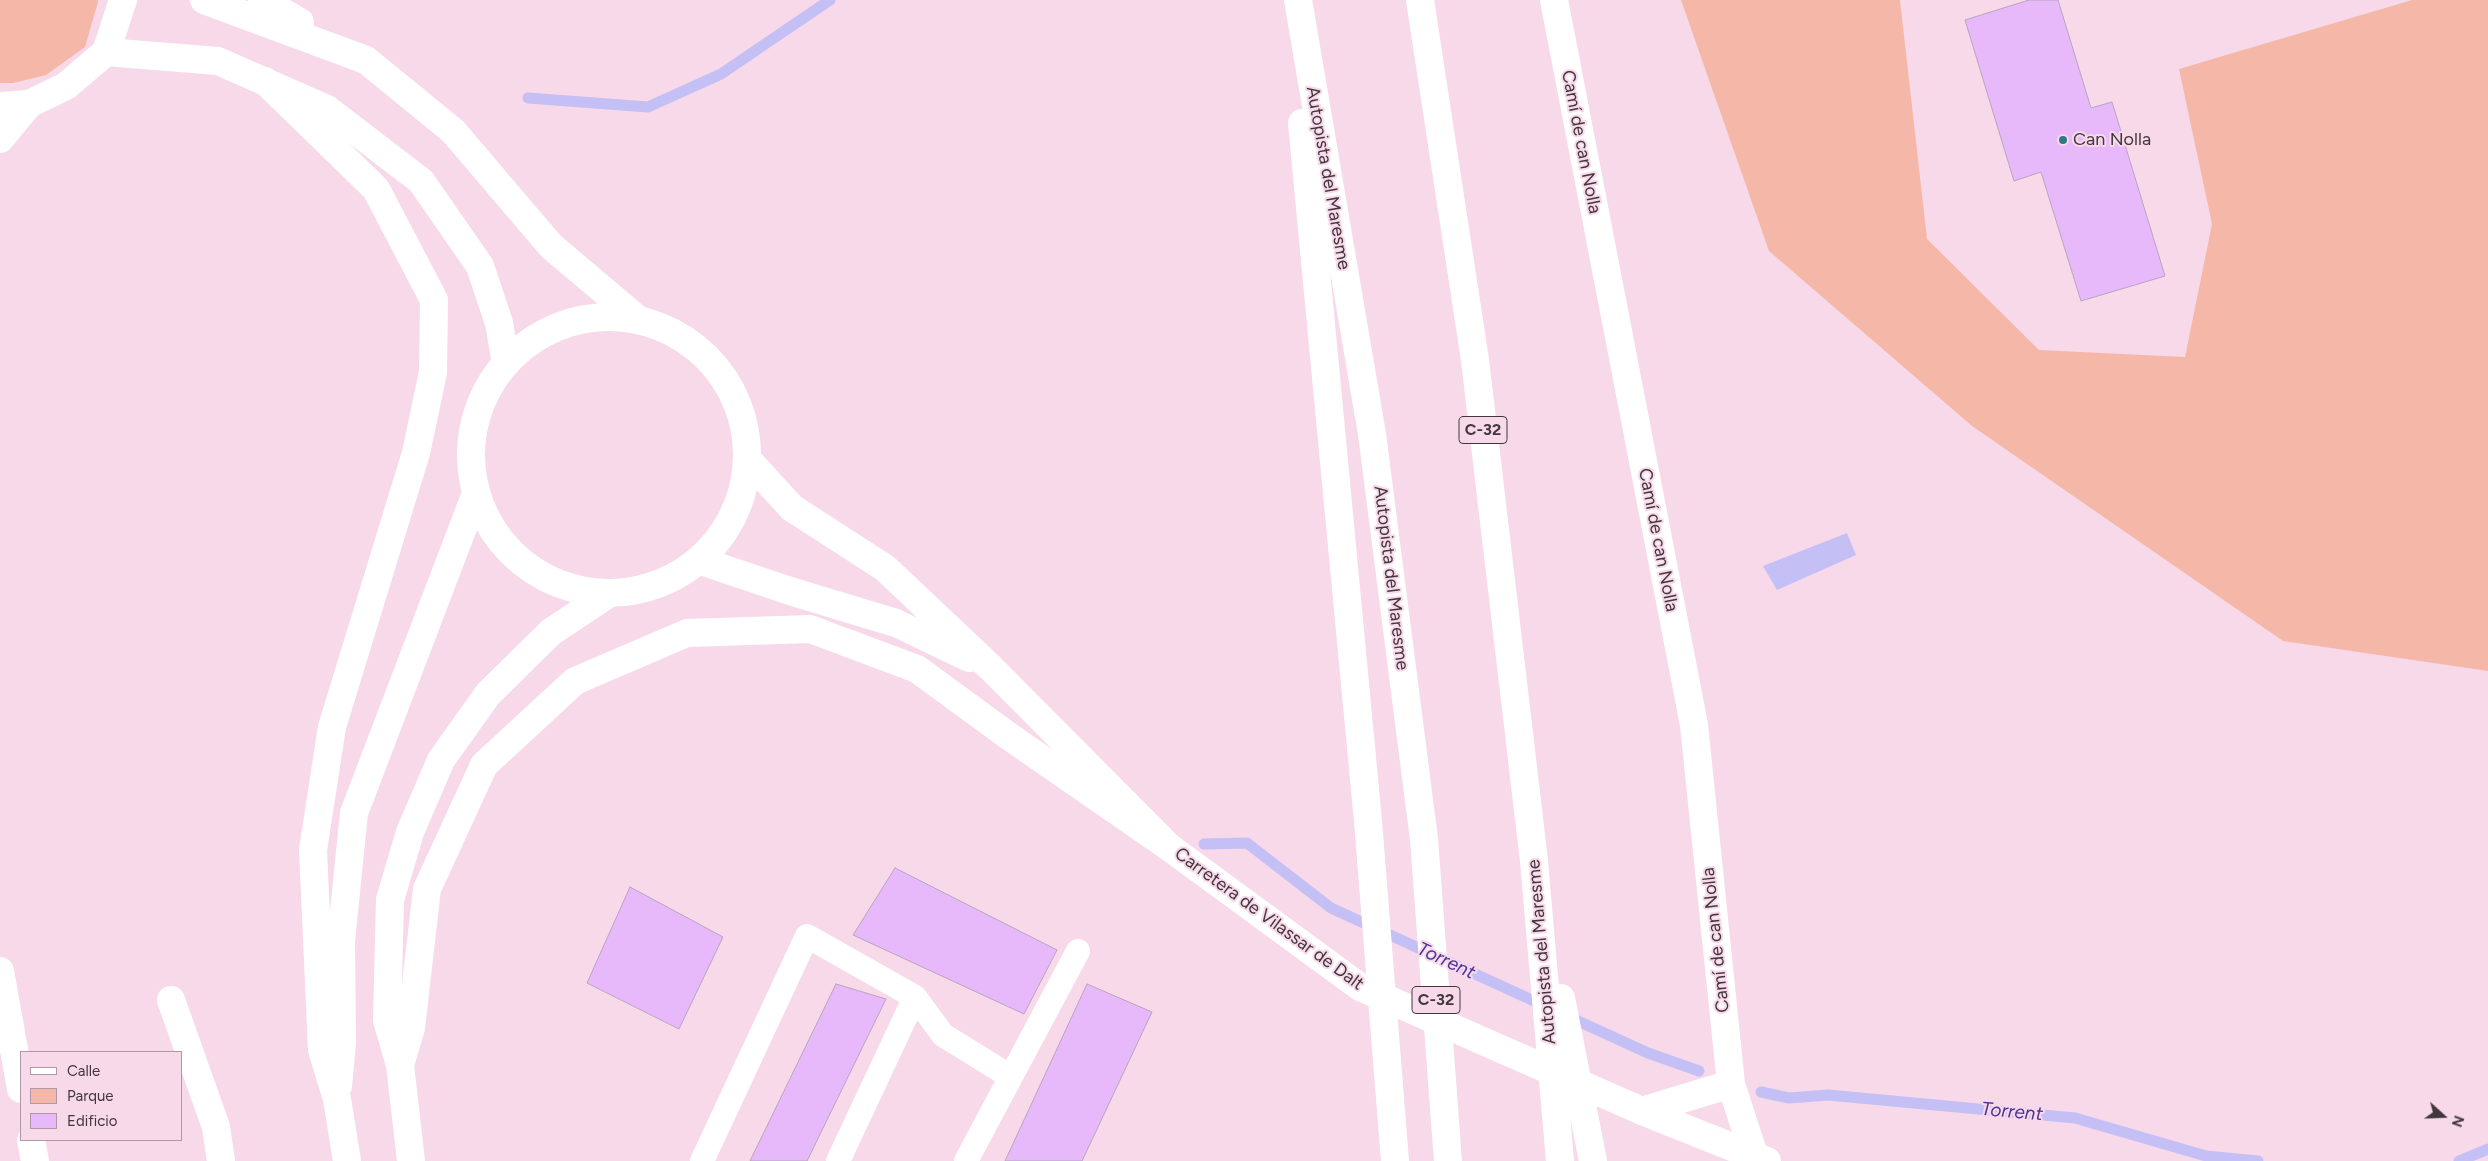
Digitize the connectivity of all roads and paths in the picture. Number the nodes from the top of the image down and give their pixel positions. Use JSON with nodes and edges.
{"nodes":[{"id":1,"x":123,"y":0,"type":"edge"},
{"id":2,"x":204,"y":0,"type":"edge"},
{"id":3,"x":262,"y":0,"type":"edge"},
{"id":4,"x":1291,"y":0,"type":"edge"},
{"id":5,"x":1298,"y":0,"type":"edge"},
{"id":6,"x":1420,"y":0,"type":"edge"},
{"id":7,"x":1554,"y":0,"type":"edge"},
{"id":8,"x":106,"y":52,"type":"junction"},
{"id":9,"x":366,"y":60,"type":"junction"},
{"id":10,"x":265,"y":81,"type":"junction"},
{"id":11,"x":29,"y":104,"type":"junction"},
{"id":12,"x":0,"y":106,"type":"edge"},
{"id":13,"x":0,"y":140,"type":"edge"},
{"id":14,"x":635,"y":317,"type":"junction"},
{"id":15,"x":505,"y":358,"type":"junction"},
{"id":16,"x":749,"y":461,"type":"junction"},
{"id":17,"x":475,"y":496,"type":"junction"},
{"id":18,"x":701,"y":561,"type":"junction"},
{"id":19,"x":605,"y":596,"type":"junction"},
{"id":20,"x":991,"y":668,"type":"junction"},
{"id":21,"x":1168,"y":847,"type":"junction"},
{"id":22,"x":1534,"y":861,"type":"junction"},
{"id":23,"x":1078,"y":951,"type":"dead end"},
{"id":24,"x":0,"y":971,"type":"edge"},
{"id":25,"x":915,"y":997,"type":"junction"},
{"id":26,"x":170,"y":1000,"type":"dead end"},
{"id":27,"x":400,"y":1065,"type":"junction"},
{"id":28,"x":1011,"y":1077,"type":"junction"},
{"id":29,"x":20,"y":1083,"type":"edge"},
{"id":30,"x":1731,"y":1084,"type":"junction"},
{"id":31,"x":337,"y":1099,"type":"junction"},
{"id":32,"x":1642,"y":1111,"type":"junction"},
{"id":33,"x":31,"y":1141,"type":"edge"},
{"id":34,"x":1761,"y":1158,"type":"edge"},
{"id":35,"x":35,"y":1161,"type":"edge"},
{"id":36,"x":221,"y":1161,"type":"edge"},
{"id":37,"x":348,"y":1161,"type":"edge"},
{"id":38,"x":411,"y":1161,"type":"edge"},
{"id":39,"x":702,"y":1161,"type":"edge"},
{"id":40,"x":838,"y":1161,"type":"edge"},
{"id":41,"x":966,"y":1161,"type":"edge"},
{"id":42,"x":1395,"y":1161,"type":"edge"},
{"id":43,"x":1448,"y":1161,"type":"edge"},
{"id":44,"x":1560,"y":1161,"type":"edge"},
{"id":45,"x":1594,"y":1161,"type":"edge"}],
"edges":[{"from":1,"to":8,"type":"main road"},
{"from":2,"to":9,"type":"main road"},
{"from":3,"to":9,"type":"main road"},
{"from":4,"to":42,"type":"main road"},
{"from":5,"to":43,"type":"main road","name":"Autopista del Maresme","number":"C-32"},
{"from":6,"to":22,"type":"main road","name":"Autopista del Maresme","number":"C-32"},
{"from":7,"to":30,"type":"main road","name":"Camí de can Nolla"},
{"from":8,"to":10,"type":"main road"},
{"from":8,"to":11,"type":"main road"},
{"from":9,"to":14,"type":"main road"},
{"from":10,"to":15,"type":"main road"},
{"from":10,"to":31,"type":"main road"},
{"from":11,"to":12,"type":"main road"},
{"from":11,"to":13,"type":"main road"},
{"from":14,"to":15,"type":"main road"},
{"from":14,"to":16,"type":"main road"},
{"from":15,"to":17,"type":"main road"},
{"from":16,"to":18,"type":"main road"},
{"from":16,"to":20,"type":"main road","name":"Carretera de Vilassar de Dalt"},
{"from":17,"to":19,"type":"main road"},
{"from":17,"to":31,"type":"main road"},
{"from":18,"to":19,"type":"main road"},
{"from":18,"to":20,"type":"main road","name":"Carretera de Vilassar de Dalt"},
{"from":19,"to":27,"type":"main road"},
{"from":20,"to":21,"type":"main road","name":"Carretera de Vilassar de Dalt"},
{"from":21,"to":27,"type":"main road"},
{"from":21,"to":32,"type":"main road","name":"Carretera de Vilassar de Dalt"},
{"from":22,"to":44,"type":"main road","name":"Autopista del Maresme","number":"C-32"},
{"from":22,"to":45,"type":"main road"},
{"from":23,"to":28,"type":"lane"},
{"from":24,"to":29,"type":"main road"},
{"from":25,"to":28,"type":"lane"},
{"from":25,"to":39,"type":"lane"},
{"from":25,"to":40,"type":"lane"},
{"from":26,"to":36,"type":"main road"},
{"from":27,"to":38,"type":"main road"},
{"from":28,"to":41,"type":"lane"},
{"from":30,"to":32,"type":"main road"},
{"from":30,"to":34,"type":"main road","name":"Camí de can Nolla"},
{"from":31,"to":37,"type":"main road"},
{"from":32,"to":34,"type":"main road","name":"Carretera de Vilassar de Dalt"},
{"from":33,"to":35,"type":"main road"}]}
